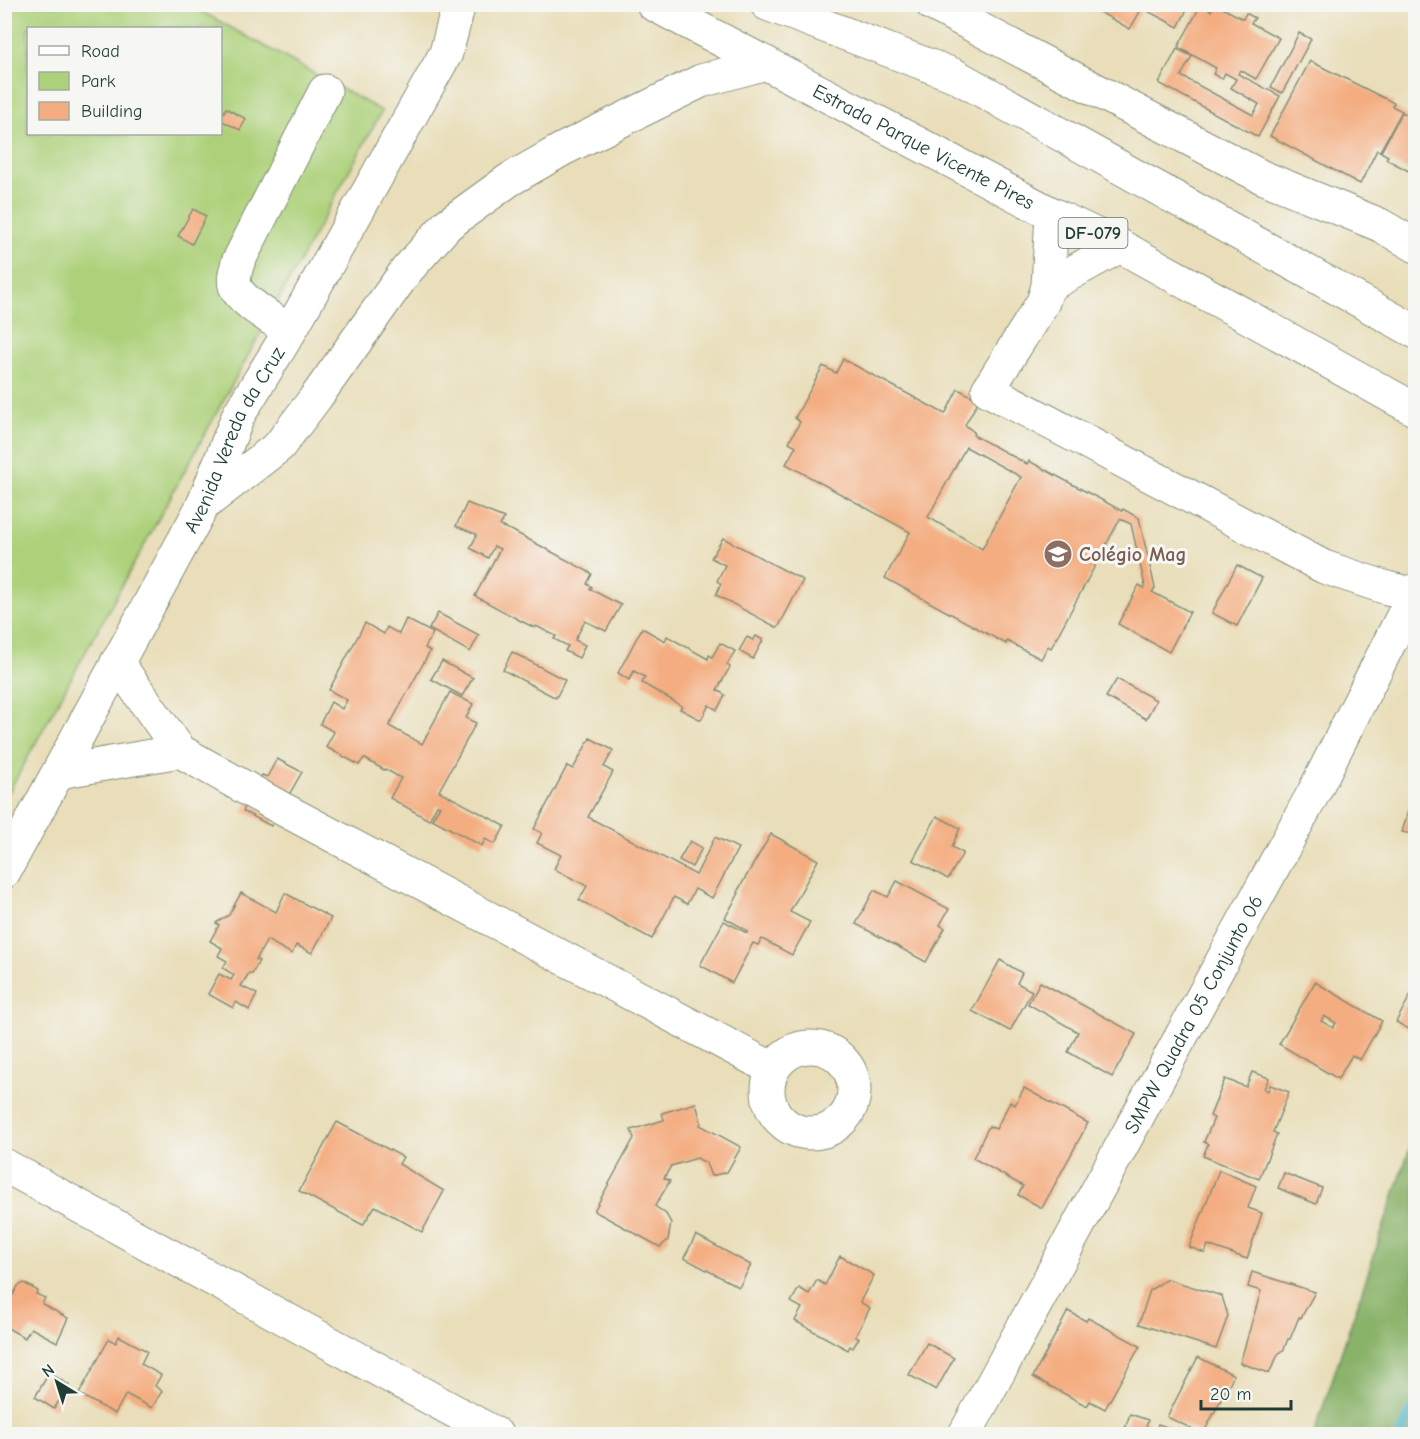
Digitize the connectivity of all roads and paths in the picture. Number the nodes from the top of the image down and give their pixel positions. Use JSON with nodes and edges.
{"nodes":[{"id":1,"x":459,"y":4,"type":"edge"},
{"id":2,"x":653,"y":4,"type":"edge"},
{"id":3,"x":767,"y":4,"type":"edge"},
{"id":4,"x":932,"y":4,"type":"edge"},
{"id":5,"x":766,"y":63,"type":"junction"},
{"id":6,"x":325,"y":91,"type":"dead end"},
{"id":7,"x":1052,"y":214,"type":"junction"},
{"id":8,"x":1120,"y":246,"type":"junction"},
{"id":9,"x":1416,"y":246,"type":"edge"},
{"id":10,"x":1048,"y":286,"type":"junction"},
{"id":11,"x":290,"y":331,"type":"junction"},
{"id":12,"x":1416,"y":332,"type":"edge"},
{"id":13,"x":1416,"y":410,"type":"edge"},
{"id":14,"x":203,"y":505,"type":"junction"},
{"id":15,"x":1414,"y":592,"type":"edge"},
{"id":16,"x":117,"y":662,"type":"junction"},
{"id":17,"x":180,"y":751,"type":"junction"},
{"id":18,"x":59,"y":772,"type":"junction"},
{"id":19,"x":4,"y":872,"type":"edge"},
{"id":20,"x":773,"y":1069,"type":"junction"},
{"id":21,"x":4,"y":1165,"type":"edge"},
{"id":22,"x":496,"y":1434,"type":"edge"},
{"id":23,"x":965,"y":1434,"type":"edge"}],
"edges":[{"from":1,"to":11,"type":"street","name":"Avenida Vereda da Cruz"},
{"from":2,"to":5,"type":"street","name":"Estrada Parque Vicente Pires","number":"DF-079"},
{"from":3,"to":12,"type":"street"},
{"from":4,"to":9,"type":"street"},
{"from":5,"to":7,"type":"street","name":"Estrada Parque Vicente Pires","number":"DF-079"},
{"from":5,"to":14,"type":"street"},
{"from":6,"to":11,"type":"street"},
{"from":7,"to":8,"type":"street","name":"Estrada Parque Vicente Pires","number":"DF-079"},
{"from":7,"to":10,"type":"street"},
{"from":8,"to":10,"type":"street"},
{"from":8,"to":13,"type":"street","name":"Estrada Parque Vicente Pires","number":"DF-079"},
{"from":10,"to":15,"type":"street"},
{"from":11,"to":14,"type":"street","name":"Avenida Vereda da Cruz"},
{"from":14,"to":16,"type":"street","name":"Avenida Vereda da Cruz"},
{"from":15,"to":23,"type":"street","name":"SMPW Quadra 05 Conjunto 06"},
{"from":16,"to":17,"type":"street"},
{"from":16,"to":18,"type":"street","name":"Avenida Vereda da Cruz"},
{"from":17,"to":18,"type":"street"},
{"from":17,"to":20,"type":"street"},
{"from":18,"to":19,"type":"street","name":"Avenida Vereda da Cruz"},
{"from":20,"to":20,"type":"street"},
{"from":21,"to":22,"type":"street"}]}
